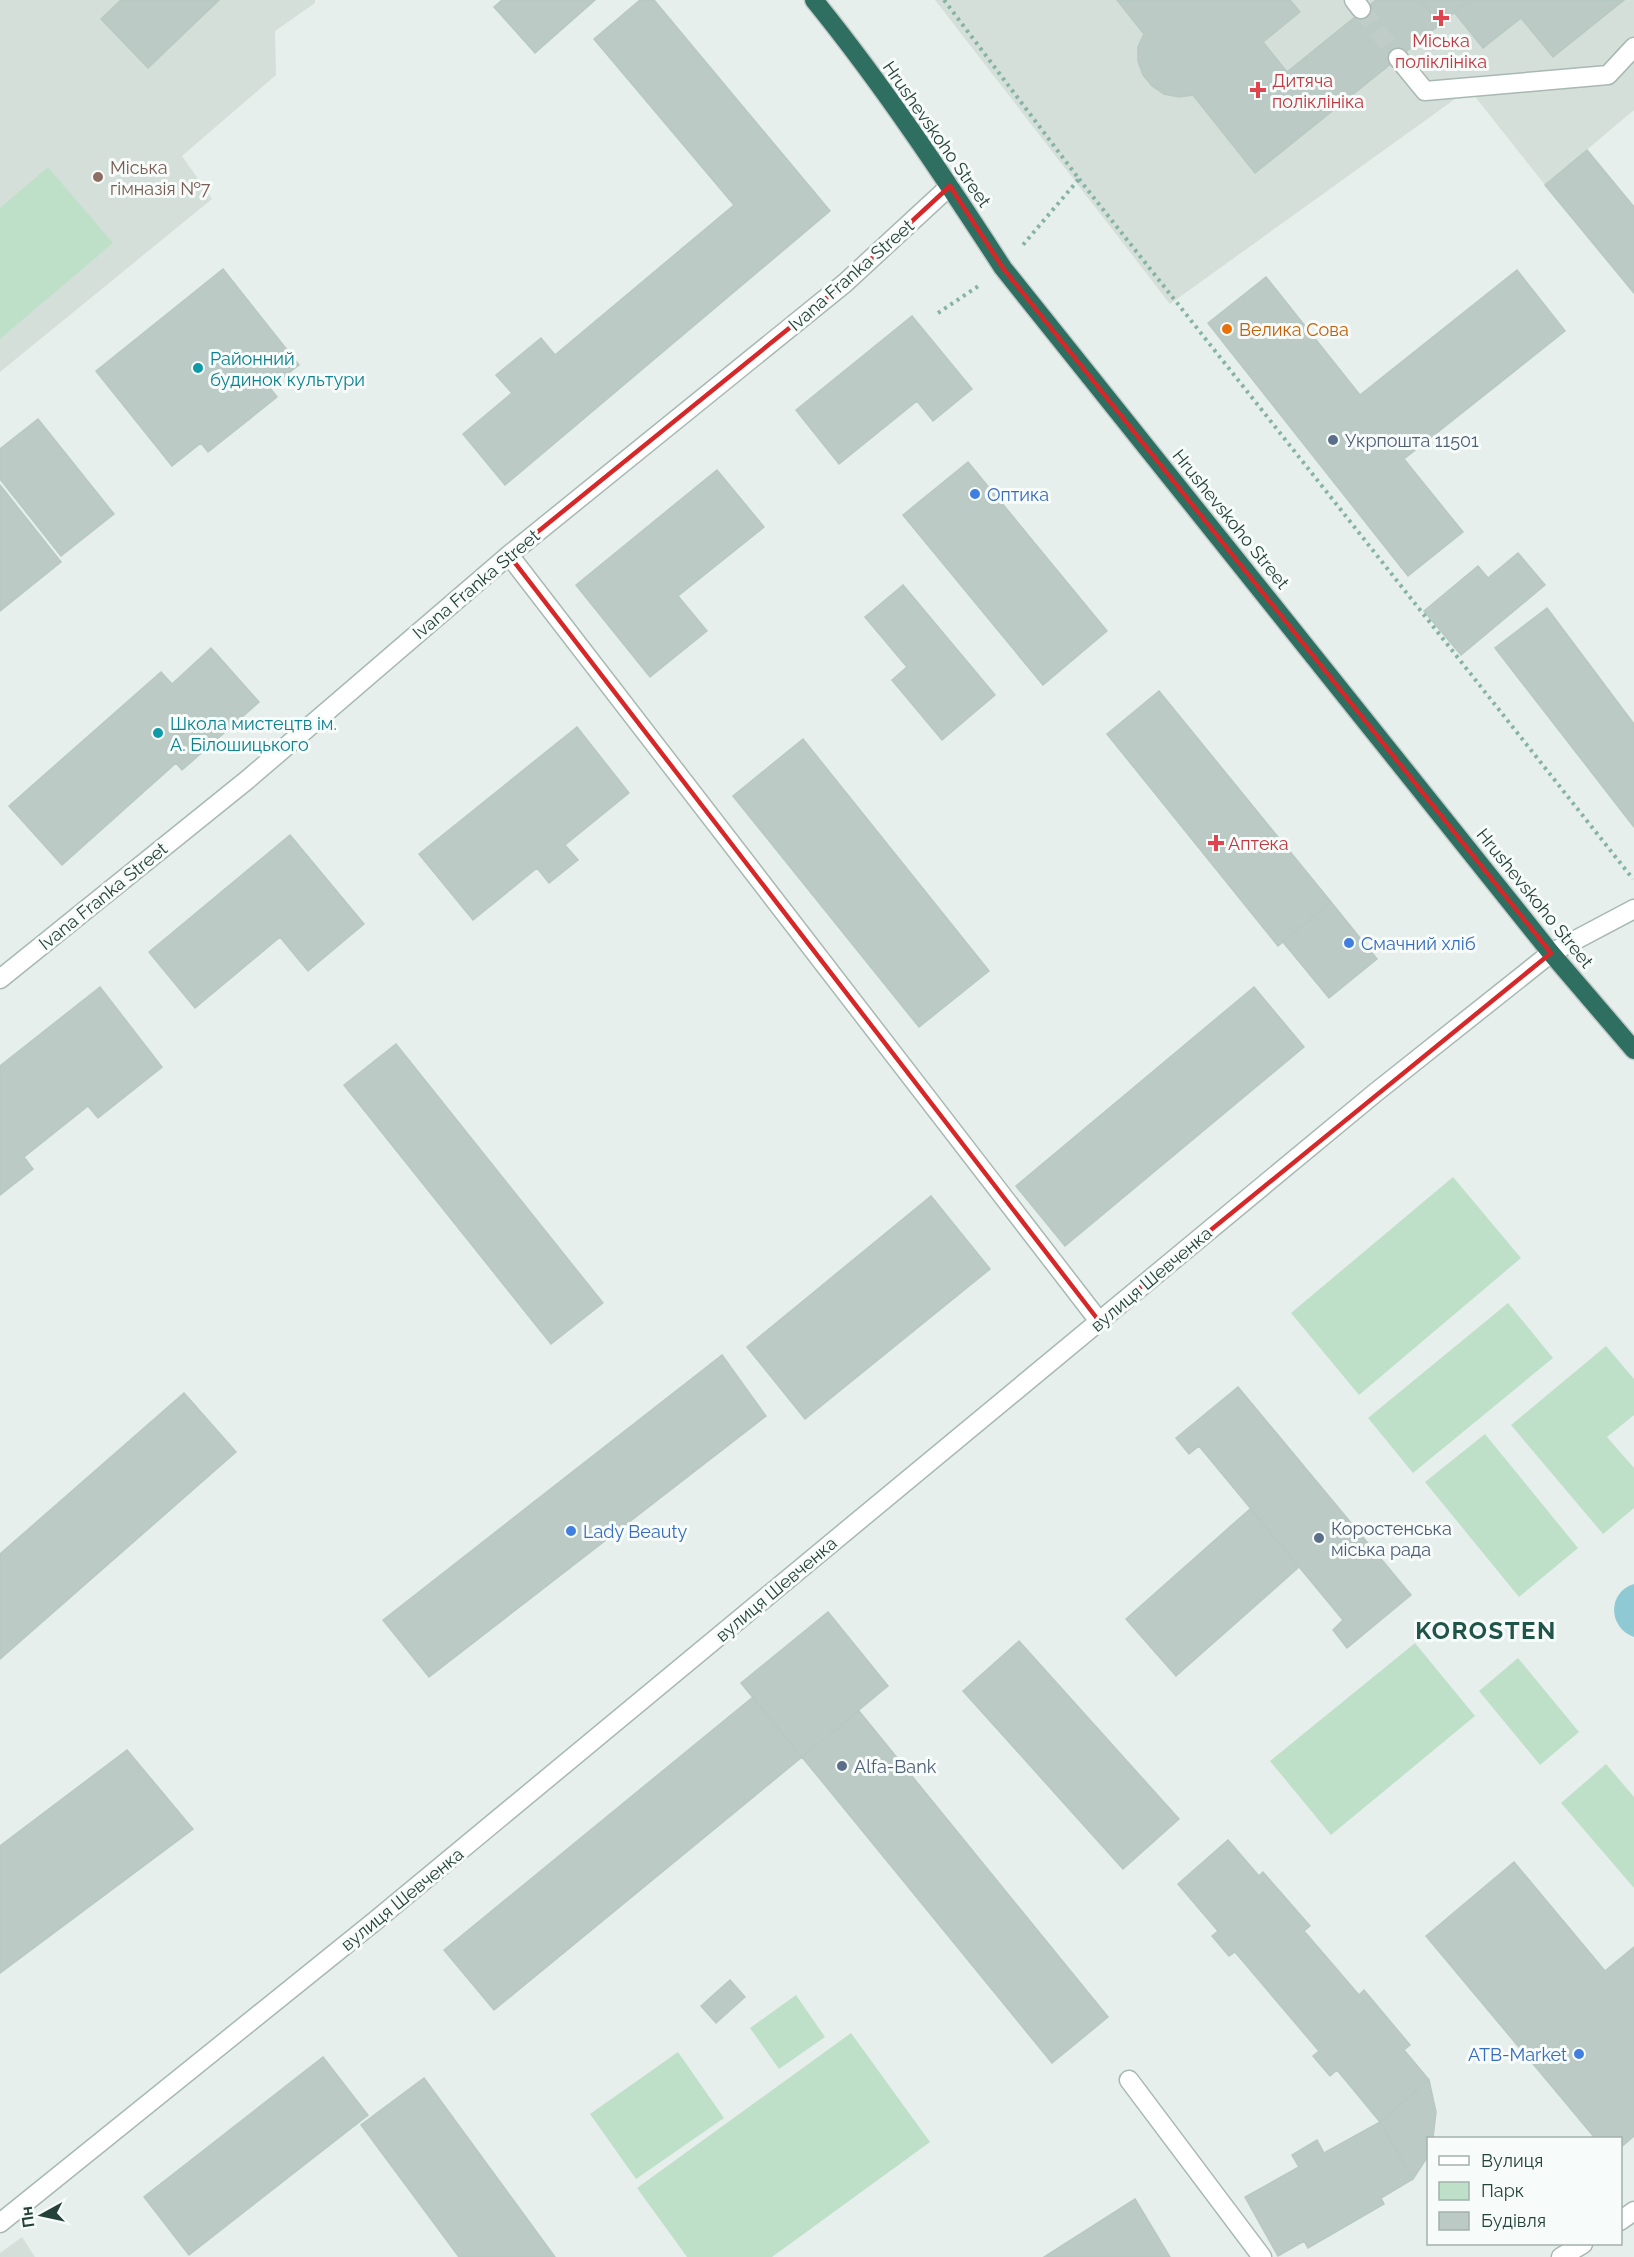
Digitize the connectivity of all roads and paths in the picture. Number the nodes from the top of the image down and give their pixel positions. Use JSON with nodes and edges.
{"nodes":[{"id":1,"x":814,"y":0,"type":"edge"},
{"id":2,"x":944,"y":0,"type":"edge"},
{"id":3,"x":1634,"y":47,"type":"edge"},
{"id":4,"x":1398,"y":58,"type":"tunnel mouth"},
{"id":5,"x":1079,"y":179,"type":"junction"},
{"id":6,"x":950,"y":186,"type":"junction"},
{"id":7,"x":1003,"y":268,"type":"junction"},
{"id":8,"x":938,"y":313,"type":"dead end"},
{"id":9,"x":509,"y":555,"type":"junction"},
{"id":10,"x":1634,"y":880,"type":"edge"},
{"id":11,"x":1634,"y":909,"type":"edge"},
{"id":12,"x":1551,"y":953,"type":"junction"},
{"id":13,"x":0,"y":980,"type":"edge"},
{"id":14,"x":1634,"y":1050,"type":"edge"},
{"id":15,"x":1099,"y":1322,"type":"junction"},
{"id":16,"x":1129,"y":2080,"type":"dead end"},
{"id":17,"x":0,"y":2223,"type":"edge"},
{"id":18,"x":1581,"y":2245,"type":"edge"},
{"id":19,"x":1262,"y":2257,"type":"edge"},
{"id":20,"x":1561,"y":2257,"type":"edge"}],
"edges":[{"from":1,"to":6,"type":"highway","name":"Hrushevskoho Street"},
{"from":2,"to":5,"type":"path"},
{"from":3,"to":4,"type":"street"},
{"from":5,"to":7,"type":"path"},
{"from":5,"to":10,"type":"path"},
{"from":6,"to":7,"type":"highway","name":"Hrushevskoho Street"},
{"from":6,"to":9,"type":"street","name":"Ivana Franka Street"},
{"from":7,"to":8,"type":"path"},
{"from":7,"to":12,"type":"highway","name":"Hrushevskoho Street"},
{"from":9,"to":13,"type":"street","name":"Ivana Franka Street"},
{"from":9,"to":15,"type":"street"},
{"from":11,"to":12,"type":"street","name":"вулиця Шевченка"},
{"from":12,"to":14,"type":"highway","name":"Hrushevskoho Street"},
{"from":12,"to":15,"type":"street","name":"вулиця Шевченка"},
{"from":15,"to":17,"type":"street","name":"вулиця Шевченка"},
{"from":16,"to":19,"type":"street"},
{"from":18,"to":20,"type":"street"}]}
